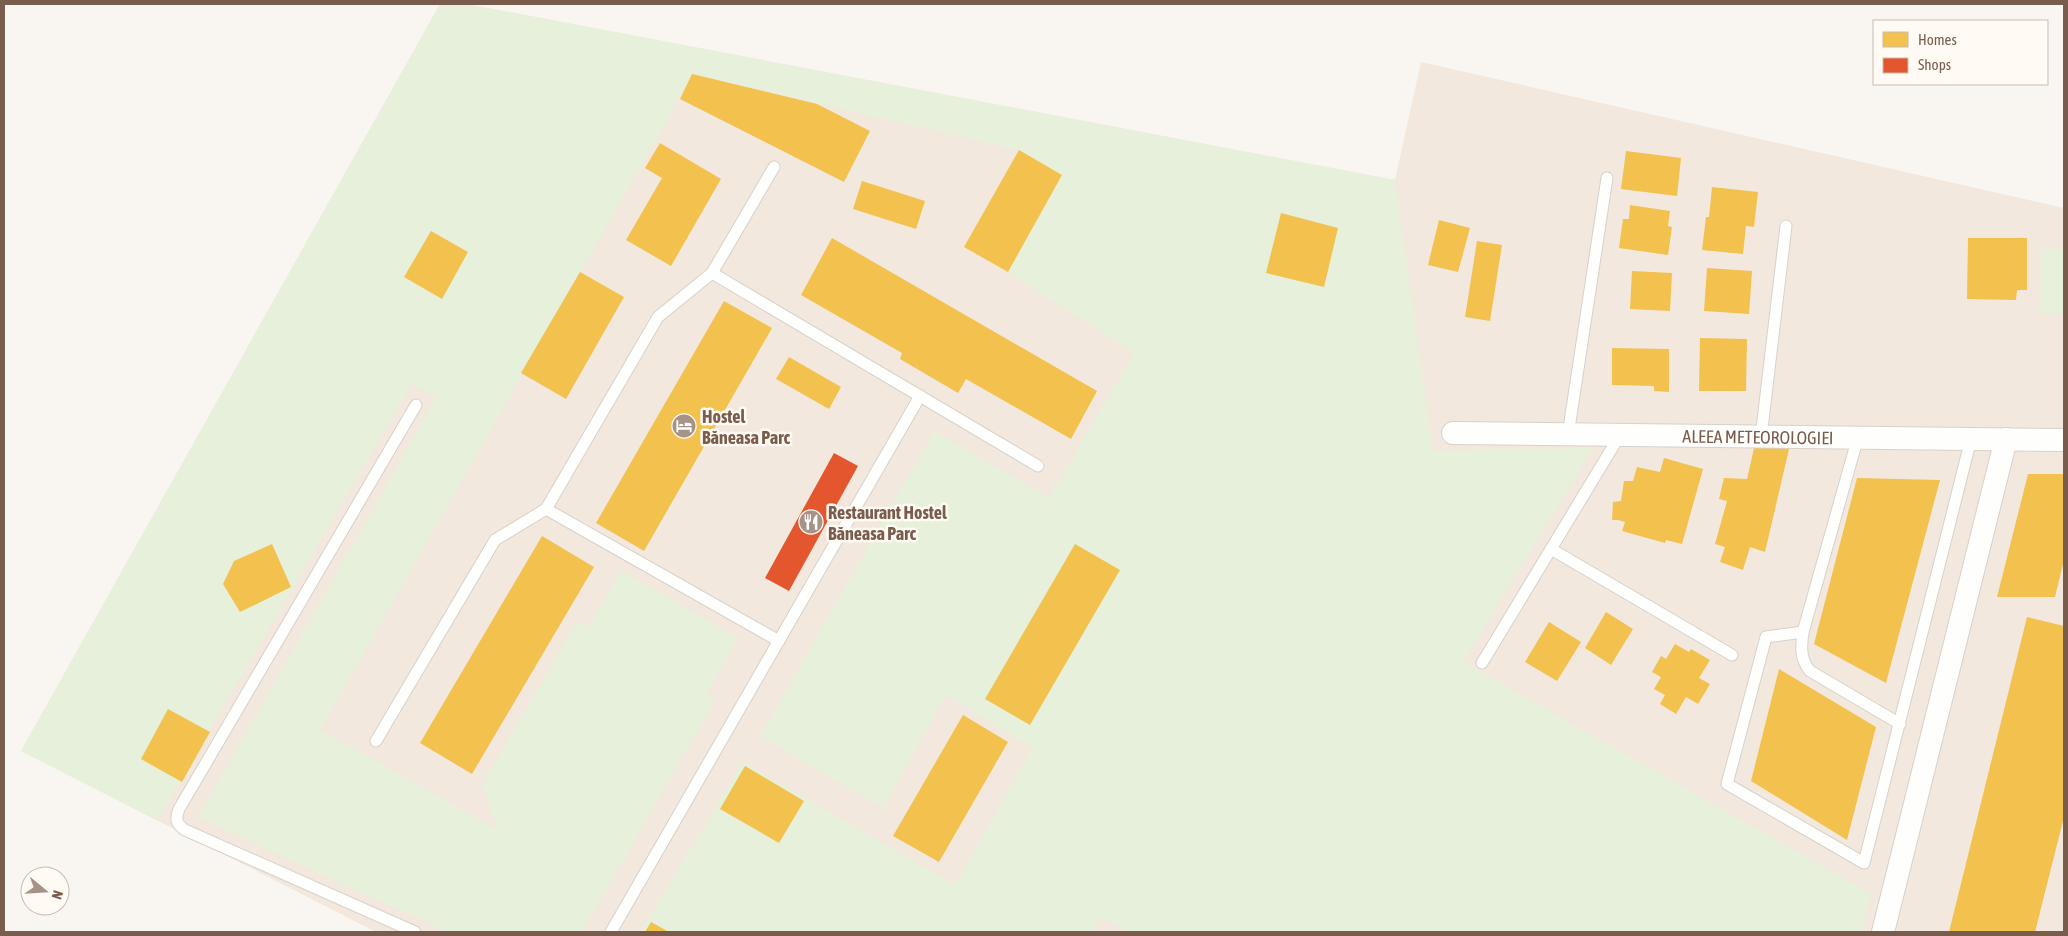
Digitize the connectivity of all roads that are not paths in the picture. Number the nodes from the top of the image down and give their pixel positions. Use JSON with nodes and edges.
{"nodes":[{"id":1,"x":774,"y":167,"type":"dead end"},
{"id":2,"x":1607,"y":178,"type":"dead end"},
{"id":3,"x":1786,"y":226,"type":"dead end"},
{"id":4,"x":712,"y":273,"type":"junction"},
{"id":5,"x":920,"y":396,"type":"junction"},
{"id":6,"x":416,"y":405,"type":"dead end"},
{"id":7,"x":1452,"y":433,"type":"dead end"},
{"id":8,"x":1568,"y":435,"type":"junction"},
{"id":9,"x":1620,"y":435,"type":"junction"},
{"id":10,"x":1761,"y":437,"type":"junction"},
{"id":11,"x":1858,"y":438,"type":"junction"},
{"id":12,"x":1971,"y":439,"type":"junction"},
{"id":13,"x":2006,"y":439,"type":"junction"},
{"id":14,"x":2064,"y":440,"type":"edge"},
{"id":15,"x":1038,"y":466,"type":"dead end"},
{"id":16,"x":546,"y":509,"type":"junction"},
{"id":17,"x":1551,"y":549,"type":"junction"},
{"id":18,"x":1803,"y":632,"type":"junction"},
{"id":19,"x":779,"y":642,"type":"junction"},
{"id":20,"x":1732,"y":655,"type":"dead end"},
{"id":21,"x":1482,"y":662,"type":"dead end"},
{"id":22,"x":1900,"y":724,"type":"junction"},
{"id":23,"x":376,"y":741,"type":"dead end"},
{"id":24,"x":415,"y":932,"type":"edge"},
{"id":25,"x":612,"y":932,"type":"edge"},
{"id":26,"x":1883,"y":932,"type":"edge"}],
"edges":[{"from":1,"to":4,"type":"lane"},
{"from":2,"to":8,"type":"lane"},
{"from":3,"to":10,"type":"lane"},
{"from":4,"to":5,"type":"lane"},
{"from":4,"to":16,"type":"lane"},
{"from":5,"to":15,"type":"lane"},
{"from":5,"to":19,"type":"lane"},
{"from":6,"to":24,"type":"lane"},
{"from":7,"to":8,"type":"street","name":"ALEEA METEOROLOGIEI"},
{"from":8,"to":9,"type":"street","name":"ALEEA METEOROLOGIEI"},
{"from":9,"to":10,"type":"street","name":"ALEEA METEOROLOGIEI"},
{"from":9,"to":17,"type":"lane"},
{"from":10,"to":11,"type":"street","name":"ALEEA METEOROLOGIEI"},
{"from":11,"to":12,"type":"street","name":"ALEEA METEOROLOGIEI"},
{"from":11,"to":18,"type":"lane"},
{"from":12,"to":13,"type":"street","name":"ALEEA METEOROLOGIEI"},
{"from":12,"to":22,"type":"lane"},
{"from":13,"to":14,"type":"street","name":"ALEEA METEOROLOGIEI"},
{"from":13,"to":26,"type":"street"},
{"from":16,"to":19,"type":"lane"},
{"from":16,"to":23,"type":"lane"},
{"from":17,"to":20,"type":"lane"},
{"from":17,"to":21,"type":"lane"},
{"from":18,"to":22,"type":"lane"},
{"from":18,"to":22,"type":"lane"},
{"from":19,"to":25,"type":"lane"}]}
